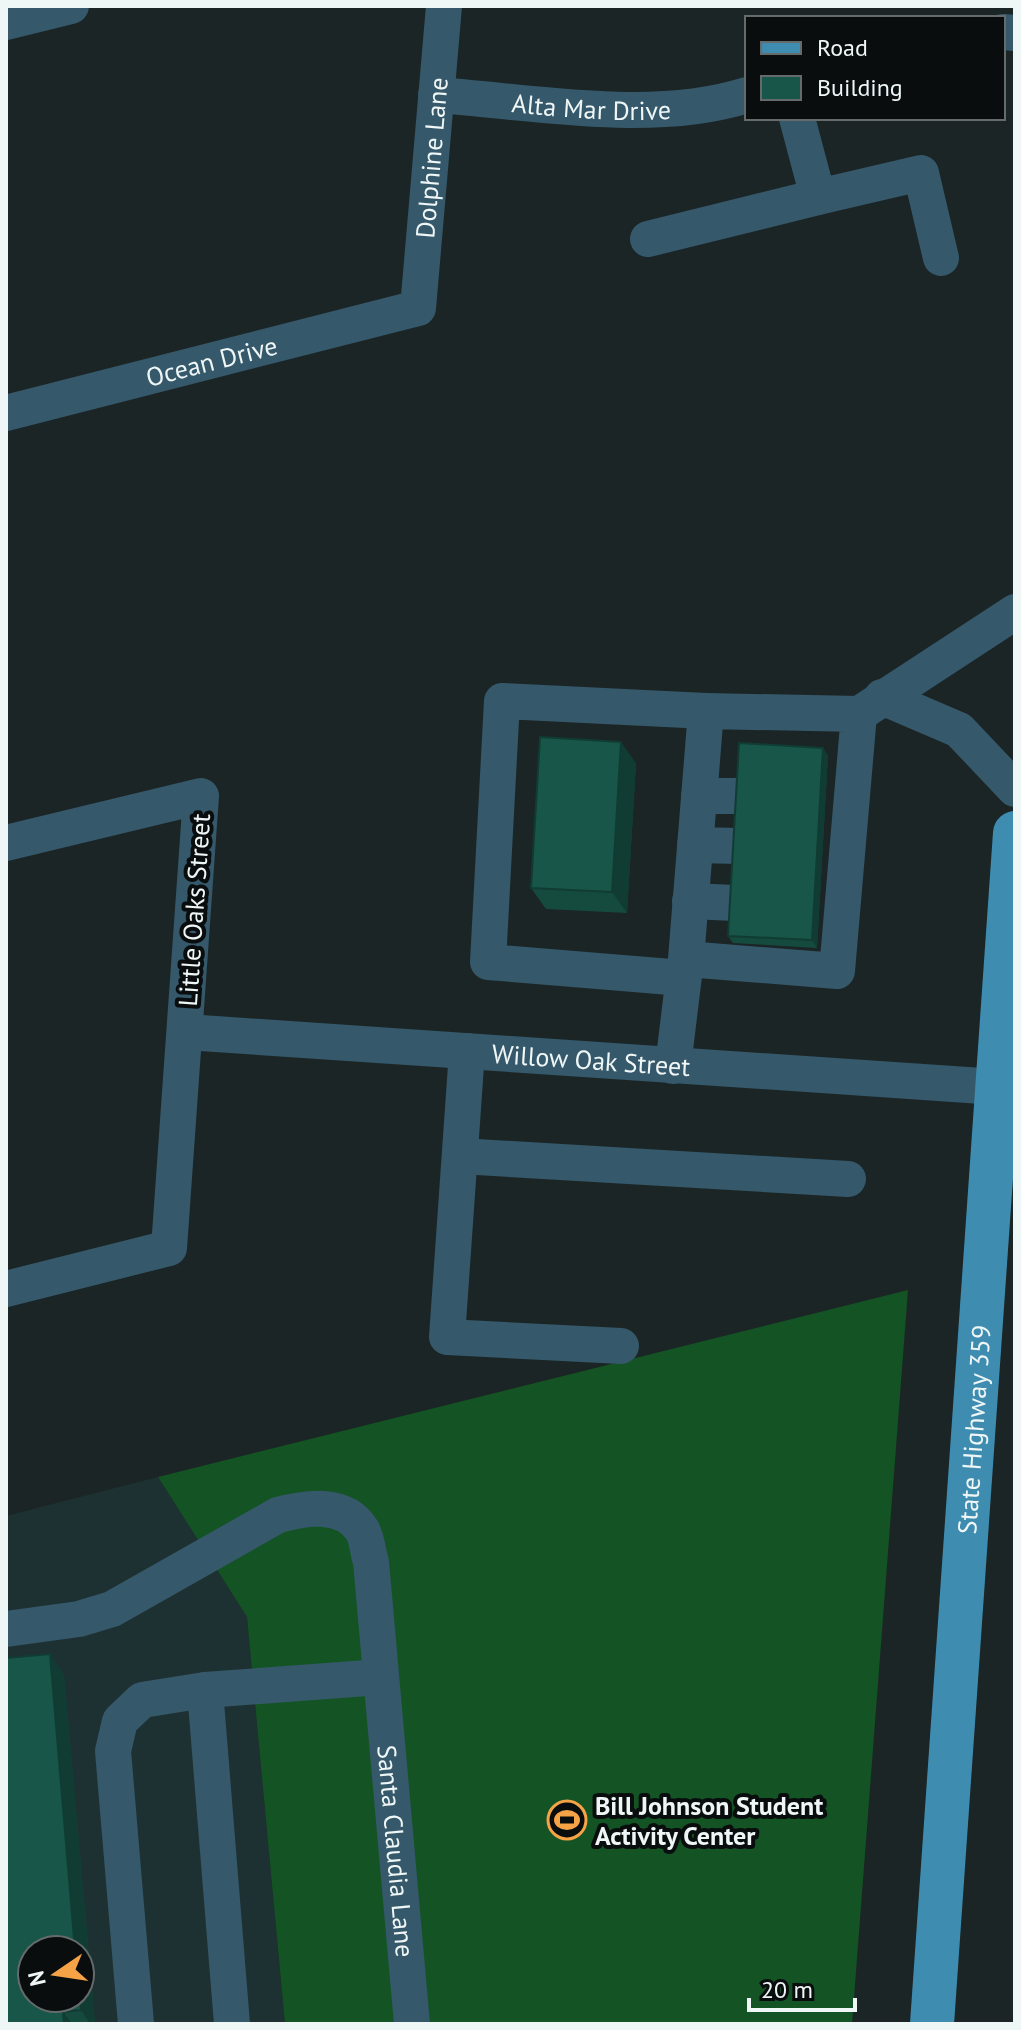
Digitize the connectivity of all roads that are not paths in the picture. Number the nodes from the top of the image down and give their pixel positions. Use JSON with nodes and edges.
{"nodes":[{"id":1,"x":71,"y":6,"type":"edge"},
{"id":2,"x":444,"y":6,"type":"edge"},
{"id":3,"x":6,"y":22,"type":"edge"},
{"id":4,"x":436,"y":95,"type":"junction"},
{"id":5,"x":745,"y":96,"type":"edge"},
{"id":6,"x":798,"y":120,"type":"edge"},
{"id":7,"x":818,"y":197,"type":"junction"},
{"id":8,"x":648,"y":239,"type":"dead end"},
{"id":9,"x":941,"y":258,"type":"dead end"},
{"id":10,"x":418,"y":308,"type":"joint"},
{"id":11,"x":6,"y":413,"type":"edge"},
{"id":12,"x":1015,"y":612,"type":"edge"},
{"id":13,"x":870,"y":706,"type":"junction"},
{"id":14,"x":706,"y":711,"type":"junction"},
{"id":15,"x":1015,"y":789,"type":"edge"},
{"id":16,"x":699,"y":796,"type":"junction"},
{"id":17,"x":742,"y":796,"type":"edge"},
{"id":18,"x":1015,"y":833,"type":"edge"},
{"id":19,"x":6,"y":843,"type":"edge"},
{"id":20,"x":695,"y":845,"type":"junction"},
{"id":21,"x":739,"y":846,"type":"edge"},
{"id":22,"x":690,"y":901,"type":"junction"},
{"id":23,"x":735,"y":903,"type":"edge"},
{"id":24,"x":684,"y":969,"type":"junction"},
{"id":25,"x":186,"y":1032,"type":"junction"},
{"id":26,"x":1008,"y":1044,"type":"edge"},
{"id":27,"x":467,"y":1051,"type":"junction"},
{"id":28,"x":673,"y":1066,"type":"junction"},
{"id":29,"x":997,"y":1087,"type":"junction"},
{"id":30,"x":460,"y":1156,"type":"junction"},
{"id":31,"x":848,"y":1179,"type":"dead end"},
{"id":32,"x":6,"y":1289,"type":"edge"},
{"id":33,"x":621,"y":1346,"type":"dead end"},
{"id":34,"x":6,"y":1629,"type":"edge"},
{"id":35,"x":381,"y":1677,"type":"junction"},
{"id":36,"x":205,"y":1690,"type":"junction"},
{"id":37,"x":136,"y":2024,"type":"edge"},
{"id":38,"x":232,"y":2024,"type":"edge"},
{"id":39,"x":412,"y":2024,"type":"edge"},
{"id":40,"x":932,"y":2024,"type":"edge"}],
"edges":[{"from":1,"to":3,"type":"street"},
{"from":2,"to":4,"type":"street","name":"Dolphine Lane"},
{"from":4,"to":5,"type":"street","name":"Alta Mar Drive"},
{"from":4,"to":10,"type":"street","name":"Dolphine Lane"},
{"from":6,"to":7,"type":"street"},
{"from":7,"to":8,"type":"street"},
{"from":7,"to":9,"type":"street"},
{"from":10,"to":11,"type":"street","name":"Ocean Drive"},
{"from":12,"to":13,"type":"street"},
{"from":13,"to":14,"type":"street"},
{"from":13,"to":15,"type":"street"},
{"from":13,"to":24,"type":"street"},
{"from":14,"to":16,"type":"street"},
{"from":14,"to":24,"type":"street"},
{"from":16,"to":17,"type":"street"},
{"from":16,"to":20,"type":"street"},
{"from":18,"to":26,"type":"main road","name":"State Highway 359"},
{"from":19,"to":25,"type":"street","name":"Little Oaks Street"},
{"from":20,"to":21,"type":"street"},
{"from":20,"to":22,"type":"street"},
{"from":22,"to":23,"type":"street"},
{"from":22,"to":24,"type":"street"},
{"from":24,"to":28,"type":"street"},
{"from":25,"to":27,"type":"street","name":"Willow Oak Street"},
{"from":25,"to":32,"type":"street"},
{"from":26,"to":29,"type":"main road","name":"State Highway 359"},
{"from":27,"to":28,"type":"street","name":"Willow Oak Street"},
{"from":27,"to":30,"type":"street"},
{"from":28,"to":29,"type":"street","name":"Willow Oak Street"},
{"from":29,"to":40,"type":"main road","name":"State Highway 359"},
{"from":30,"to":31,"type":"street"},
{"from":30,"to":33,"type":"street"},
{"from":34,"to":35,"type":"street","name":"Santa Claudia Lane"},
{"from":35,"to":36,"type":"street"},
{"from":35,"to":39,"type":"street","name":"Santa Claudia Lane"},
{"from":36,"to":37,"type":"street"},
{"from":36,"to":38,"type":"street"}]}
